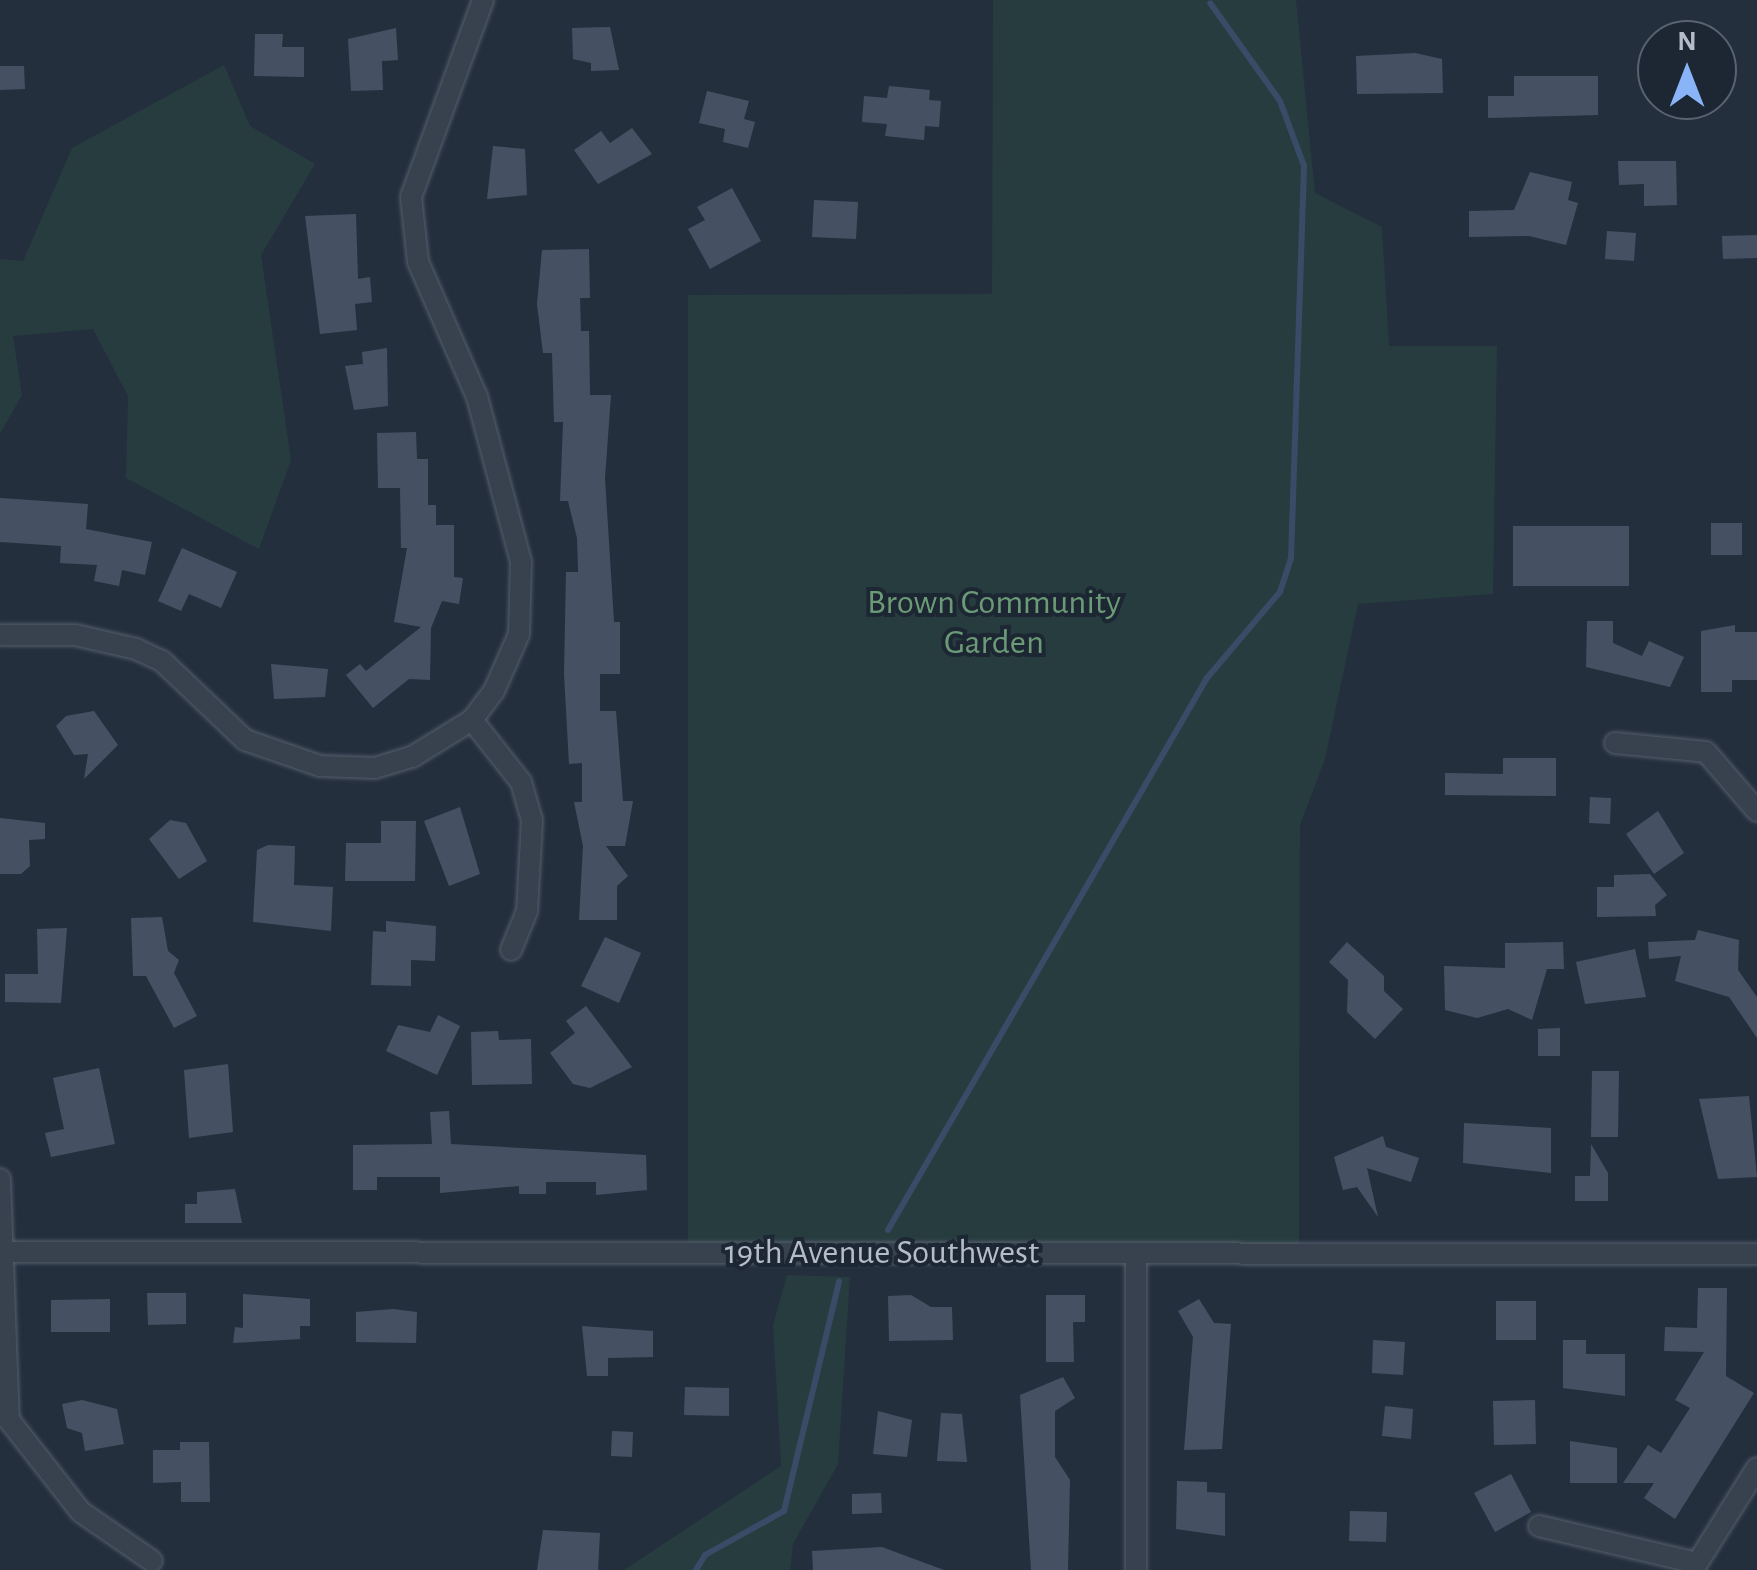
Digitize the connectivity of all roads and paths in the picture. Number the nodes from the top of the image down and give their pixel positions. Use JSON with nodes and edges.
{"nodes":[{"id":1,"x":483,"y":0,"type":"edge"},
{"id":2,"x":0,"y":635,"type":"edge"},
{"id":3,"x":472,"y":720,"type":"junction"},
{"id":4,"x":1615,"y":743,"type":"dead end"},
{"id":5,"x":1757,"y":812,"type":"edge"},
{"id":6,"x":511,"y":950,"type":"dead end"},
{"id":7,"x":0,"y":1180,"type":"edge"},
{"id":8,"x":6,"y":1252,"type":"junction"},
{"id":9,"x":1136,"y":1253,"type":"junction"},
{"id":10,"x":1757,"y":1254,"type":"edge"},
{"id":11,"x":5,"y":1420,"type":"edge"},
{"id":12,"x":1757,"y":1468,"type":"edge"},
{"id":13,"x":1540,"y":1526,"type":"dead end"},
{"id":14,"x":152,"y":1561,"type":"dead end"},
{"id":15,"x":1695,"y":1566,"type":"edge"},
{"id":16,"x":1136,"y":1570,"type":"edge"}],
"edges":[{"from":1,"to":3,"type":"street"},
{"from":2,"to":3,"type":"street"},
{"from":3,"to":6,"type":"street"},
{"from":4,"to":5,"type":"street"},
{"from":7,"to":8,"type":"street"},
{"from":8,"to":9,"type":"street","name":"19th Avenue Southwest"},
{"from":8,"to":11,"type":"street"},
{"from":9,"to":10,"type":"street","name":"19th Avenue Southwest"},
{"from":9,"to":16,"type":"street"},
{"from":11,"to":14,"type":"street"},
{"from":12,"to":15,"type":"street"},
{"from":13,"to":15,"type":"street"}]}
